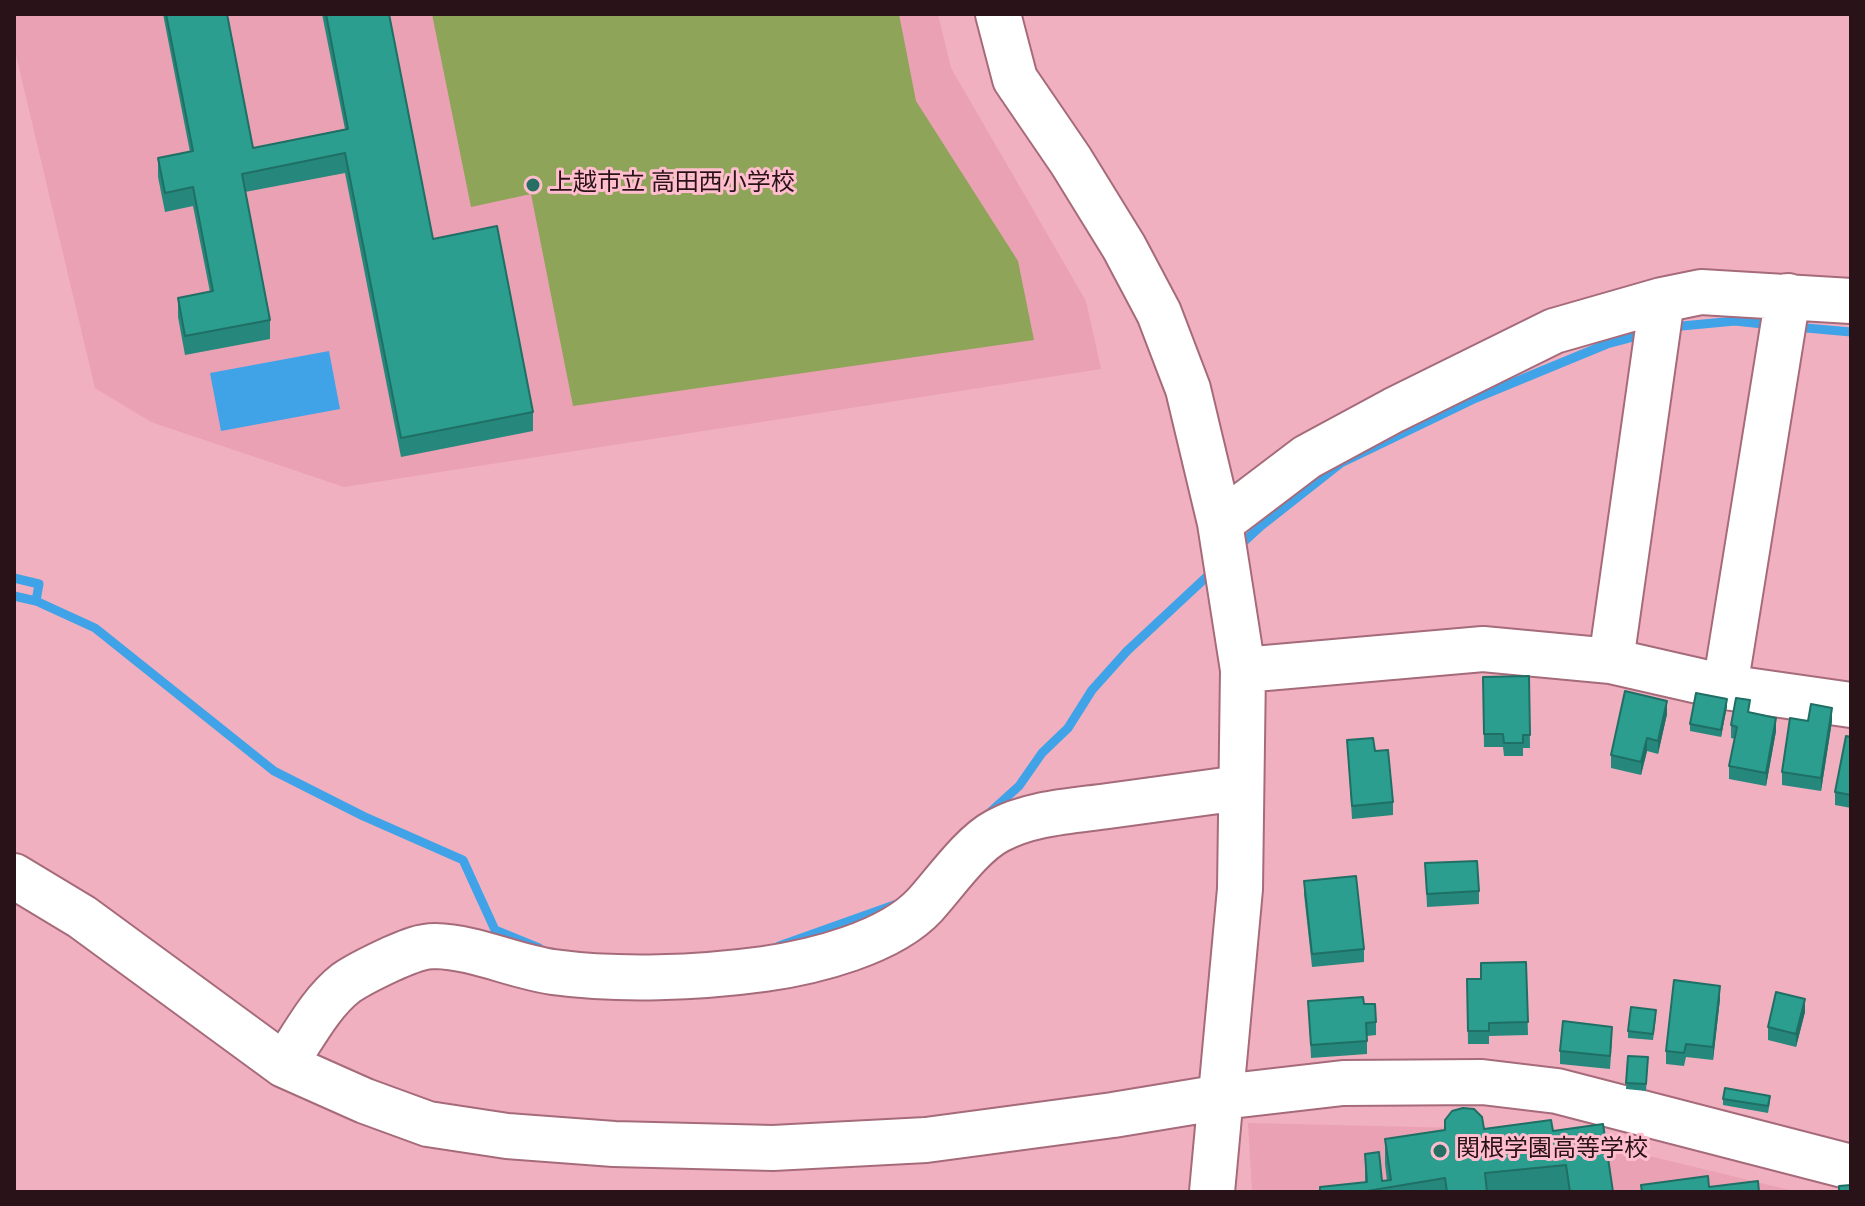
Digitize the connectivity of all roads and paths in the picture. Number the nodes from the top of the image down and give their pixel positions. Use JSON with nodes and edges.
{"nodes":[{"id":1,"x":998,"y":14,"type":"edge"},
{"id":2,"x":1788,"y":296,"type":"junction"},
{"id":3,"x":1662,"y":300,"type":"junction"},
{"id":4,"x":1851,"y":301,"type":"edge"},
{"id":5,"x":1220,"y":523,"type":"junction"},
{"id":6,"x":1611,"y":661,"type":"junction"},
{"id":7,"x":1243,"y":670,"type":"junction"},
{"id":8,"x":1725,"y":687,"type":"junction"},
{"id":9,"x":1851,"y":705,"type":"edge"},
{"id":10,"x":1240,"y":788,"type":"junction"},
{"id":11,"x":14,"y":876,"type":"edge"},
{"id":12,"x":284,"y":1065,"type":"junction"},
{"id":13,"x":1222,"y":1097,"type":"junction"},
{"id":14,"x":1851,"y":1167,"type":"edge"},
{"id":15,"x":1212,"y":1192,"type":"edge"}],
"edges":[{"from":1,"to":5,"type":"street"},
{"from":2,"to":3,"type":"street"},
{"from":2,"to":4,"type":"street"},
{"from":2,"to":8,"type":"street"},
{"from":3,"to":5,"type":"street"},
{"from":3,"to":6,"type":"street"},
{"from":5,"to":7,"type":"street"},
{"from":6,"to":7,"type":"street"},
{"from":6,"to":8,"type":"street"},
{"from":7,"to":10,"type":"street"},
{"from":8,"to":9,"type":"street"},
{"from":10,"to":12,"type":"street"},
{"from":10,"to":13,"type":"street"},
{"from":11,"to":12,"type":"street"},
{"from":12,"to":13,"type":"street"},
{"from":13,"to":14,"type":"street"},
{"from":13,"to":15,"type":"street"}]}
